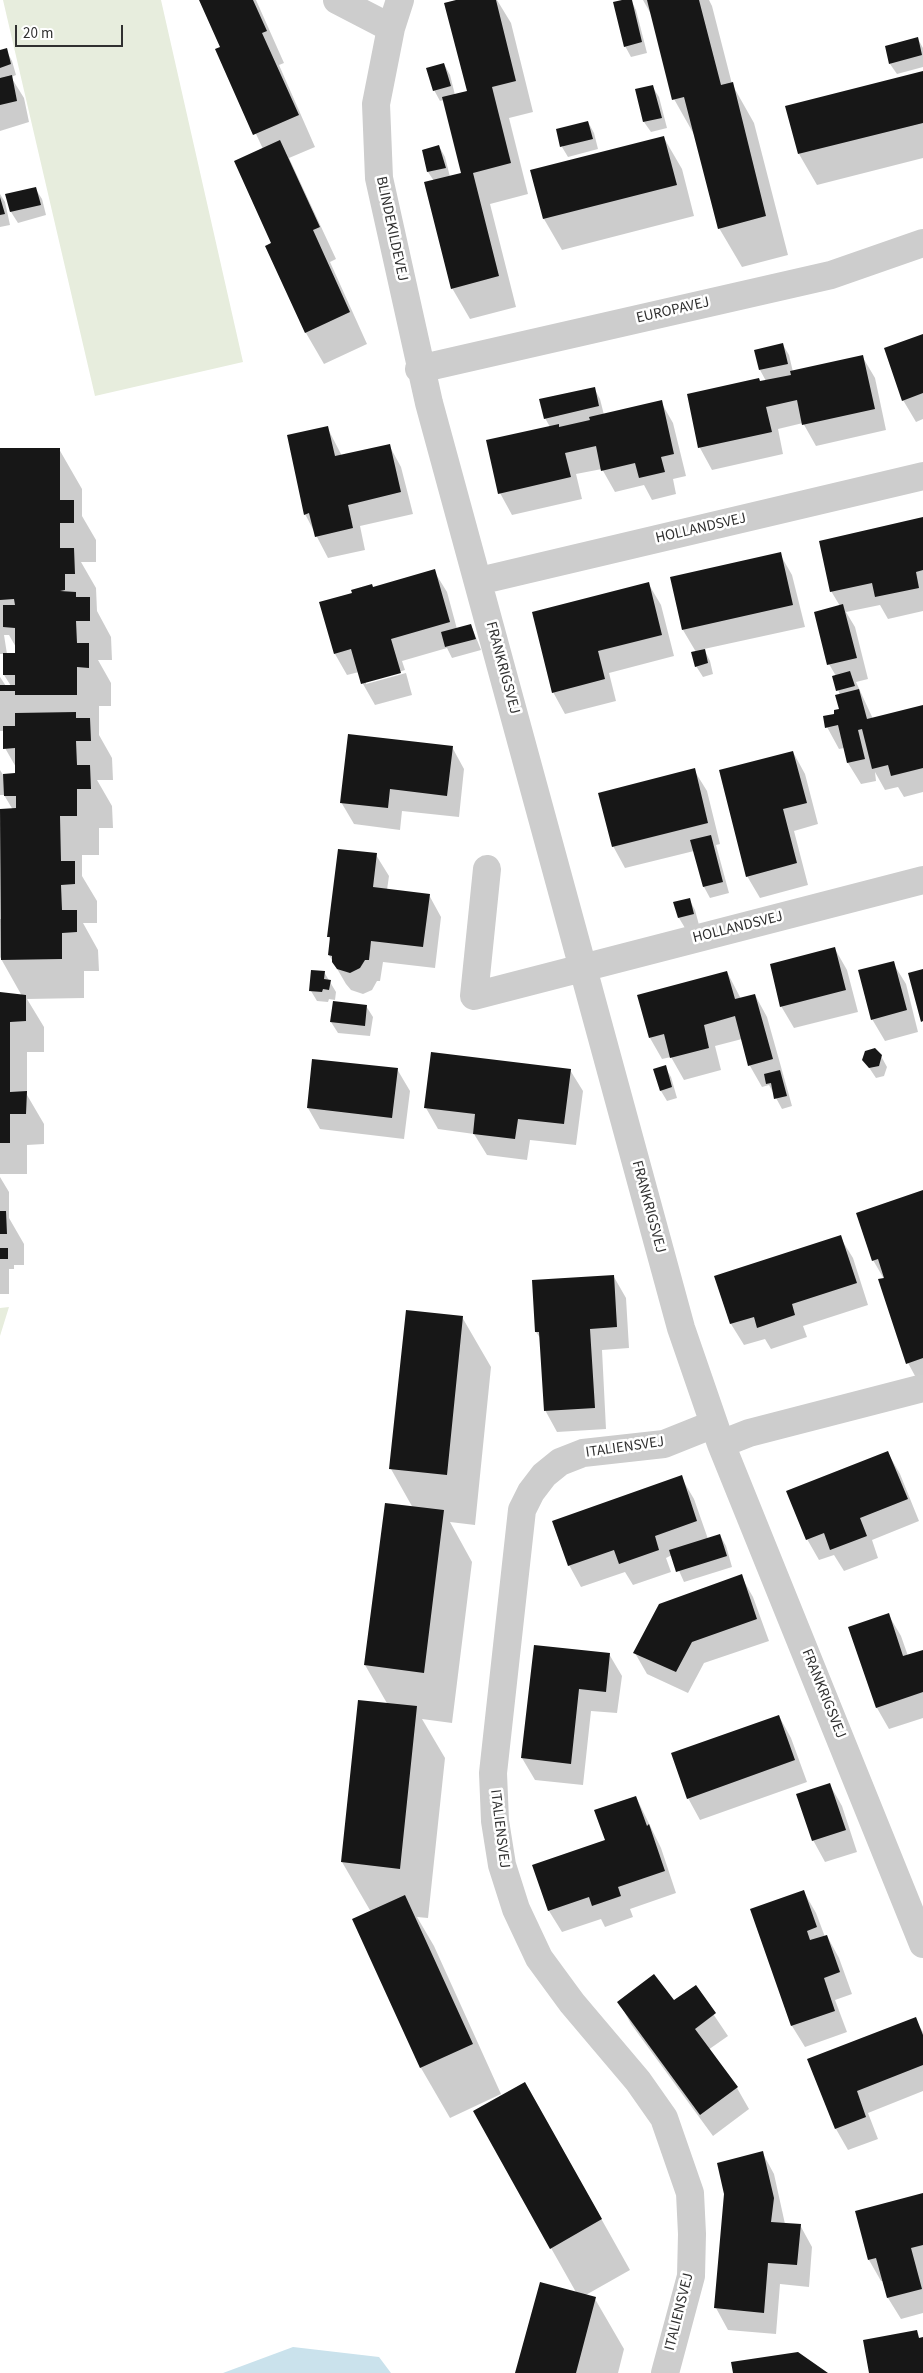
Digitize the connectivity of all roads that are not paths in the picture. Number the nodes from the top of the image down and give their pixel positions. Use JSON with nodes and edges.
{"nodes":[{"id":1,"x":337,"y":0,"type":"edge"},
{"id":2,"x":400,"y":0,"type":"edge"},
{"id":3,"x":390,"y":28,"type":"junction"},
{"id":4,"x":923,"y":243,"type":"edge"},
{"id":5,"x":420,"y":369,"type":"junction"},
{"id":6,"x":923,"y":476,"type":"edge"},
{"id":7,"x":478,"y":581,"type":"junction"},
{"id":8,"x":487,"y":869,"type":"dead end"},
{"id":9,"x":923,"y":880,"type":"edge"},
{"id":10,"x":582,"y":968,"type":"junction"},
{"id":11,"x":922,"y":1391,"type":"edge"},
{"id":12,"x":718,"y":1434,"type":"junction"},
{"id":13,"x":923,"y":1944,"type":"edge"},
{"id":14,"x":665,"y":2373,"type":"edge"}],
"edges":[{"from":1,"to":3,"type":"street"},
{"from":2,"to":3,"type":"street","name":"BLINDEKILDEVEJ"},
{"from":3,"to":5,"type":"street","name":"BLINDEKILDEVEJ"},
{"from":4,"to":5,"type":"street","name":"EUROPAVEJ"},
{"from":5,"to":7,"type":"street","name":"FRANKRIGSVEJ"},
{"from":6,"to":7,"type":"street","name":"HOLLANDSVEJ"},
{"from":7,"to":10,"type":"street","name":"FRANKRIGSVEJ"},
{"from":8,"to":10,"type":"street"},
{"from":9,"to":10,"type":"street","name":"HOLLANDSVEJ"},
{"from":10,"to":12,"type":"street","name":"FRANKRIGSVEJ"},
{"from":11,"to":12,"type":"street"},
{"from":12,"to":13,"type":"street","name":"FRANKRIGSVEJ"},
{"from":12,"to":14,"type":"street","name":"ITALIENSVEJ"}]}
